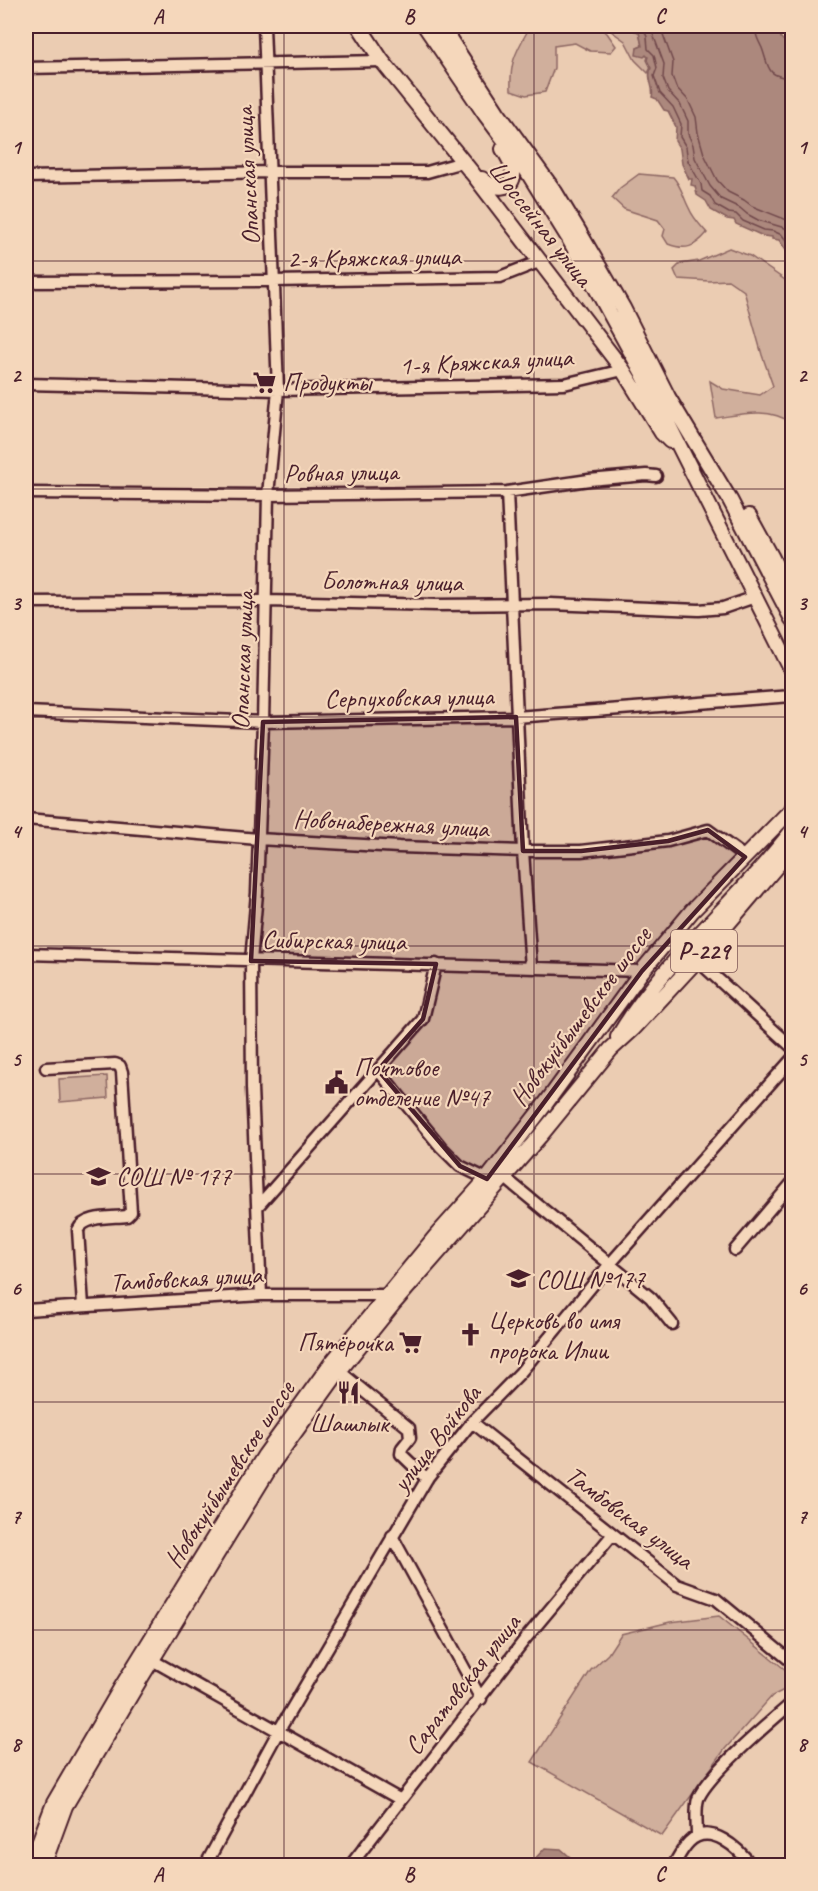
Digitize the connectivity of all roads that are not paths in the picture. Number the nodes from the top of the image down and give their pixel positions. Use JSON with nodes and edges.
{"nodes":[{"id":1,"x":264,"y":26,"type":"edge"},
{"id":2,"x":359,"y":26,"type":"edge"},
{"id":3,"x":425,"y":26,"type":"edge"},
{"id":4,"x":441,"y":26,"type":"edge"},
{"id":5,"x":382,"y":61,"type":"junction"},
{"id":6,"x":264,"y":62,"type":"junction"},
{"id":7,"x":26,"y":68,"type":"edge"},
{"id":8,"x":485,"y":114,"type":"junction"},
{"id":9,"x":463,"y":162,"type":"junction"},
{"id":10,"x":270,"y":172,"type":"junction"},
{"id":11,"x":473,"y":174,"type":"junction"},
{"id":12,"x":26,"y":177,"type":"edge"},
{"id":13,"x":541,"y":261,"type":"junction"},
{"id":14,"x":274,"y":281,"type":"junction"},
{"id":15,"x":26,"y":282,"type":"edge"},
{"id":16,"x":623,"y":370,"type":"junction"},
{"id":17,"x":26,"y":384,"type":"edge"},
{"id":18,"x":278,"y":390,"type":"junction"},
{"id":19,"x":668,"y":397,"type":"junction"},
{"id":20,"x":681,"y":452,"type":"junction"},
{"id":21,"x":656,"y":476,"type":"dead end"},
{"id":22,"x":507,"y":492,"type":"junction"},
{"id":23,"x":26,"y":494,"type":"edge"},
{"id":24,"x":268,"y":495,"type":"junction"},
{"id":25,"x":755,"y":597,"type":"junction"},
{"id":26,"x":792,"y":599,"type":"edge"},
{"id":27,"x":267,"y":601,"type":"junction"},
{"id":28,"x":26,"y":602,"type":"edge"},
{"id":29,"x":511,"y":604,"type":"junction"},
{"id":30,"x":792,"y":619,"type":"edge"},
{"id":31,"x":792,"y":671,"type":"edge"},
{"id":32,"x":792,"y":696,"type":"edge"},
{"id":33,"x":26,"y":712,"type":"edge"},
{"id":34,"x":516,"y":717,"type":"junction"},
{"id":35,"x":263,"y":722,"type":"junction"},
{"id":36,"x":792,"y":809,"type":"edge"},
{"id":37,"x":26,"y":819,"type":"edge"},
{"id":38,"x":792,"y":831,"type":"edge"},
{"id":39,"x":258,"y":839,"type":"junction"},
{"id":40,"x":792,"y":848,"type":"edge"},
{"id":41,"x":523,"y":851,"type":"junction"},
{"id":42,"x":745,"y":857,"type":"junction"},
{"id":43,"x":26,"y":954,"type":"edge"},
{"id":44,"x":697,"y":960,"type":"junction"},
{"id":45,"x":252,"y":961,"type":"junction"},
{"id":46,"x":436,"y":964,"type":"junction"},
{"id":47,"x":531,"y":968,"type":"junction"},
{"id":48,"x":642,"y":971,"type":"junction"},
{"id":49,"x":792,"y":1047,"type":"edge"},
{"id":50,"x":611,"y":1049,"type":"junction"},
{"id":51,"x":792,"y":1059,"type":"edge"},
{"id":52,"x":46,"y":1068,"type":"dead end"},
{"id":53,"x":378,"y":1070,"type":"junction"},
{"id":54,"x":504,"y":1177,"type":"junction"},
{"id":55,"x":487,"y":1179,"type":"junction"},
{"id":56,"x":792,"y":1183,"type":"edge"},
{"id":57,"x":258,"y":1206,"type":"junction"},
{"id":58,"x":735,"y":1250,"type":"dead end"},
{"id":59,"x":609,"y":1265,"type":"junction"},
{"id":60,"x":261,"y":1295,"type":"junction"},
{"id":61,"x":386,"y":1295,"type":"junction"},
{"id":62,"x":83,"y":1306,"type":"junction"},
{"id":63,"x":26,"y":1310,"type":"edge"},
{"id":64,"x":672,"y":1324,"type":"dead end"},
{"id":65,"x":339,"y":1371,"type":"junction"},
{"id":66,"x":472,"y":1422,"type":"junction"},
{"id":67,"x":427,"y":1479,"type":"junction"},
{"id":68,"x":613,"y":1534,"type":"junction"},
{"id":69,"x":392,"y":1536,"type":"junction"},
{"id":70,"x":152,"y":1660,"type":"junction"},
{"id":71,"x":792,"y":1662,"type":"edge"},
{"id":72,"x":481,"y":1699,"type":"junction"},
{"id":73,"x":792,"y":1703,"type":"edge"},
{"id":74,"x":278,"y":1732,"type":"junction"},
{"id":75,"x":401,"y":1800,"type":"junction"},
{"id":76,"x":697,"y":1836,"type":"junction"},
{"id":77,"x":30,"y":1866,"type":"edge"},
{"id":78,"x":43,"y":1866,"type":"edge"},
{"id":79,"x":205,"y":1866,"type":"edge"},
{"id":80,"x":350,"y":1866,"type":"edge"},
{"id":81,"x":673,"y":1866,"type":"edge"},
{"id":82,"x":752,"y":1866,"type":"edge"}],
"edges":[{"from":1,"to":6,"type":"street","name":"Опанская улица"},
{"from":2,"to":5,"type":"main road","name":"Шоссейная улица"},
{"from":3,"to":8,"type":"main road","name":"Шоссейная улица"},
{"from":4,"to":19,"type":"main road","name":"Шоссейная улица"},
{"from":5,"to":6,"type":"street"},
{"from":5,"to":9,"type":"main road","name":"Шоссейная улица"},
{"from":6,"to":7,"type":"street"},
{"from":6,"to":10,"type":"street","name":"Опанская улица"},
{"from":8,"to":11,"type":"main road"},
{"from":8,"to":20,"type":"main road","name":"Шоссейная улица"},
{"from":9,"to":10,"type":"street"},
{"from":9,"to":11,"type":"main road","name":"Шоссейная улица"},
{"from":10,"to":12,"type":"street"},
{"from":10,"to":14,"type":"street","name":"Опанская улица"},
{"from":11,"to":13,"type":"main road","name":"Шоссейная улица"},
{"from":13,"to":14,"type":"street","name":"2-я Кряжская улица"},
{"from":13,"to":16,"type":"main road","name":"Шоссейная улица"},
{"from":14,"to":15,"type":"street","name":"2-я Кряжская улица"},
{"from":14,"to":18,"type":"street","name":"Опанская улица"},
{"from":16,"to":18,"type":"street","name":"1-я Кряжская улица"},
{"from":16,"to":20,"type":"main road","name":"Шоссейная улица"},
{"from":17,"to":18,"type":"street","name":"1-я Кряжская улица"},
{"from":18,"to":24,"type":"street","name":"Опанская улица"},
{"from":19,"to":26,"type":"main road","name":"Шоссейная улица"},
{"from":19,"to":30,"type":"main road","name":"Шоссейная улица"},
{"from":20,"to":25,"type":"main road","name":"Шоссейная улица"},
{"from":21,"to":22,"type":"street","name":"Ровная улица"},
{"from":22,"to":24,"type":"street","name":"Ровная улица"},
{"from":22,"to":29,"type":"street"},
{"from":23,"to":24,"type":"street","name":"Ровная улица"},
{"from":24,"to":27,"type":"street","name":"Опанская улица"},
{"from":25,"to":29,"type":"street","name":"Болотная улица"},
{"from":25,"to":31,"type":"main road","name":"Шоссейная улица"},
{"from":27,"to":28,"type":"street","name":"Болотная улица"},
{"from":27,"to":29,"type":"street","name":"Болотная улица"},
{"from":27,"to":35,"type":"street","name":"Опанская улица"},
{"from":29,"to":34,"type":"street"},
{"from":32,"to":34,"type":"street","name":"Серпуховская улица"},
{"from":33,"to":35,"type":"street","name":"Серпуховская улица"},
{"from":34,"to":35,"type":"street","name":"Серпуховская улица"},
{"from":34,"to":41,"type":"street"},
{"from":35,"to":39,"type":"street","name":"Опанская улица"},
{"from":36,"to":42,"type":"main road","name":"Новокуйбышевское шоссе"},
{"from":37,"to":39,"type":"street","name":"Новонабережная улица"},
{"from":38,"to":50,"type":"main road","name":"Новокуйбышевское шоссе"},
{"from":39,"to":41,"type":"street","name":"Новонабережная улица"},
{"from":39,"to":45,"type":"street","name":"Опанская улица"},
{"from":40,"to":44,"type":"main road","name":"Новокуйбышевское шоссе","number":"Р-229"},
{"from":41,"to":42,"type":"street","name":"Новонабережная улица"},
{"from":41,"to":47,"type":"street"},
{"from":42,"to":48,"type":"main road","name":"Новокуйбышевское шоссе"},
{"from":43,"to":45,"type":"street","name":"Сибирская улица"},
{"from":44,"to":49,"type":"street"},
{"from":44,"to":50,"type":"main road","name":"Новокуйбышевское шоссе","number":"Р-229"},
{"from":45,"to":46,"type":"street","name":"Сибирская улица"},
{"from":45,"to":57,"type":"street","name":"Опанская улица"},
{"from":46,"to":47,"type":"street","name":"Сибирская улица"},
{"from":46,"to":53,"type":"street"},
{"from":47,"to":48,"type":"street","name":"Сибирская улица"},
{"from":48,"to":55,"type":"main road","name":"Новокуйбышевское шоссе"},
{"from":50,"to":54,"type":"main road","name":"Новокуйбышевское шоссе"},
{"from":51,"to":59,"type":"street","name":"улица Войкова"},
{"from":52,"to":62,"type":"street"},
{"from":53,"to":55,"type":"street"},
{"from":53,"to":57,"type":"street"},
{"from":54,"to":59,"type":"street"},
{"from":54,"to":65,"type":"main road","name":"Новокуйбышевское шоссе"},
{"from":55,"to":61,"type":"main road","name":"Новокуйбышевское шоссе"},
{"from":56,"to":58,"type":"street"},
{"from":57,"to":60,"type":"street","name":"Опанская улица"},
{"from":59,"to":64,"type":"street"},
{"from":59,"to":66,"type":"street","name":"улица Войкова"},
{"from":60,"to":61,"type":"street","name":"Тамбовская улица"},
{"from":60,"to":62,"type":"street","name":"Тамбовская улица"},
{"from":61,"to":77,"type":"main road","name":"Новокуйбышевское шоссе"},
{"from":62,"to":63,"type":"street","name":"Тамбовская улица"},
{"from":65,"to":67,"type":"street"},
{"from":65,"to":70,"type":"main road","name":"Новокуйбышевское шоссе"},
{"from":66,"to":67,"type":"street","name":"улица Войкова"},
{"from":66,"to":68,"type":"street","name":"Тамбовская улица"},
{"from":67,"to":69,"type":"street","name":"улица Войкова"},
{"from":68,"to":71,"type":"street","name":"Тамбовская улица"},
{"from":68,"to":72,"type":"street","name":"Саратовская улица"},
{"from":69,"to":72,"type":"street"},
{"from":69,"to":74,"type":"street","name":"улица Войкова"},
{"from":70,"to":74,"type":"street"},
{"from":70,"to":78,"type":"main road","name":"Новокуйбышевское шоссе"},
{"from":72,"to":75,"type":"street","name":"Саратовская улица"},
{"from":73,"to":76,"type":"street"},
{"from":74,"to":75,"type":"street"},
{"from":74,"to":79,"type":"street","name":"улица Войкова"},
{"from":75,"to":80,"type":"street","name":"Саратовская улица"},
{"from":76,"to":81,"type":"street"},
{"from":76,"to":82,"type":"street"}]}
